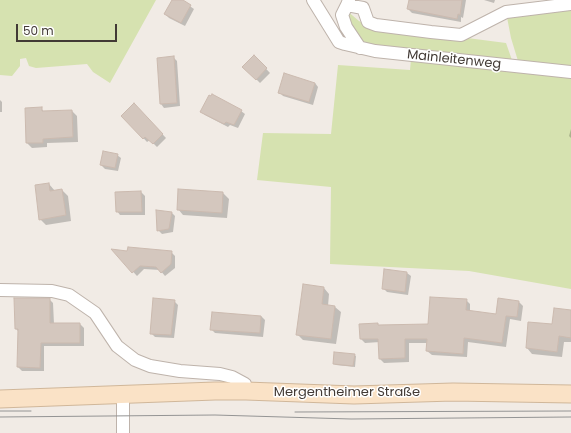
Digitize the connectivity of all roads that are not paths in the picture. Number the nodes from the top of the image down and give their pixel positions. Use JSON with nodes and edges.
{"nodes":[{"id":1,"x":313,"y":0,"type":"edge"},
{"id":2,"x":348,"y":2,"type":"edge"},
{"id":3,"x":571,"y":4,"type":"edge"},
{"id":4,"x":360,"y":48,"type":"junction"},
{"id":5,"x":571,"y":72,"type":"edge"},
{"id":6,"x":0,"y":290,"type":"edge"},
{"id":7,"x":246,"y":391,"type":"junction"},
{"id":8,"x":123,"y":394,"type":"junction"},
{"id":9,"x":571,"y":394,"type":"edge"},
{"id":10,"x":0,"y":399,"type":"edge"},
{"id":11,"x":123,"y":433,"type":"edge"}],
"edges":[{"from":1,"to":4,"type":"street","name":"Mainleitenweg"},
{"from":2,"to":3,"type":"street"},
{"from":2,"to":4,"type":"street"},
{"from":4,"to":5,"type":"street","name":"Mainleitenweg"},
{"from":6,"to":7,"type":"street"},
{"from":7,"to":8,"type":"main road","name":"Mergentheimer Straße"},
{"from":7,"to":9,"type":"main road","name":"Mergentheimer Straße"},
{"from":8,"to":10,"type":"main road","name":"Mergentheimer Straße"},
{"from":8,"to":11,"type":"street"}]}
